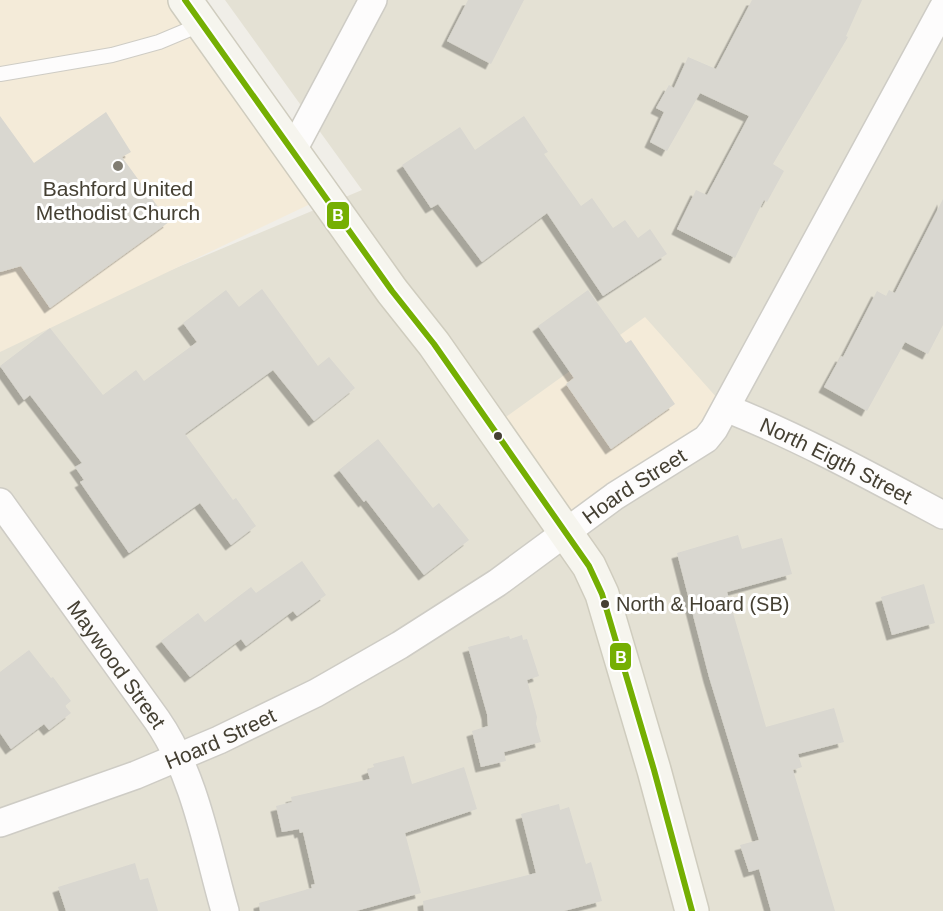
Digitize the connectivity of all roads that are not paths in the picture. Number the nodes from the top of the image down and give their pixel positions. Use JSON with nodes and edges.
{"nodes":[{"id":1,"x":373,"y":0,"type":"edge"},
{"id":2,"x":943,"y":8,"type":"edge"},
{"id":3,"x":193,"y":12,"type":"edge"},
{"id":4,"x":0,"y":74,"type":"edge"},
{"id":5,"x":292,"y":152,"type":"junction"},
{"id":6,"x":726,"y":408,"type":"junction"},
{"id":7,"x":0,"y":502,"type":"edge"},
{"id":8,"x":943,"y":515,"type":"edge"},
{"id":9,"x":566,"y":533,"type":"junction"},
{"id":10,"x":179,"y":756,"type":"junction"},
{"id":11,"x":0,"y":823,"type":"edge"},
{"id":12,"x":225,"y":911,"type":"edge"},
{"id":13,"x":692,"y":911,"type":"edge"}],
"edges":[{"from":1,"to":5,"type":"street"},
{"from":2,"to":6,"type":"street","name":"Hoard Street"},
{"from":3,"to":4,"type":"lane"},
{"from":3,"to":5,"type":"street"},
{"from":5,"to":9,"type":"street"},
{"from":6,"to":8,"type":"street","name":"North Eigth Street"},
{"from":6,"to":9,"type":"street","name":"Hoard Street"},
{"from":7,"to":10,"type":"street","name":"Maywood Street"},
{"from":9,"to":10,"type":"street","name":"Hoard Street"},
{"from":9,"to":13,"type":"street"},
{"from":10,"to":11,"type":"street","name":"Hoard Street"},
{"from":10,"to":12,"type":"street","name":"Maywood Street"}]}
